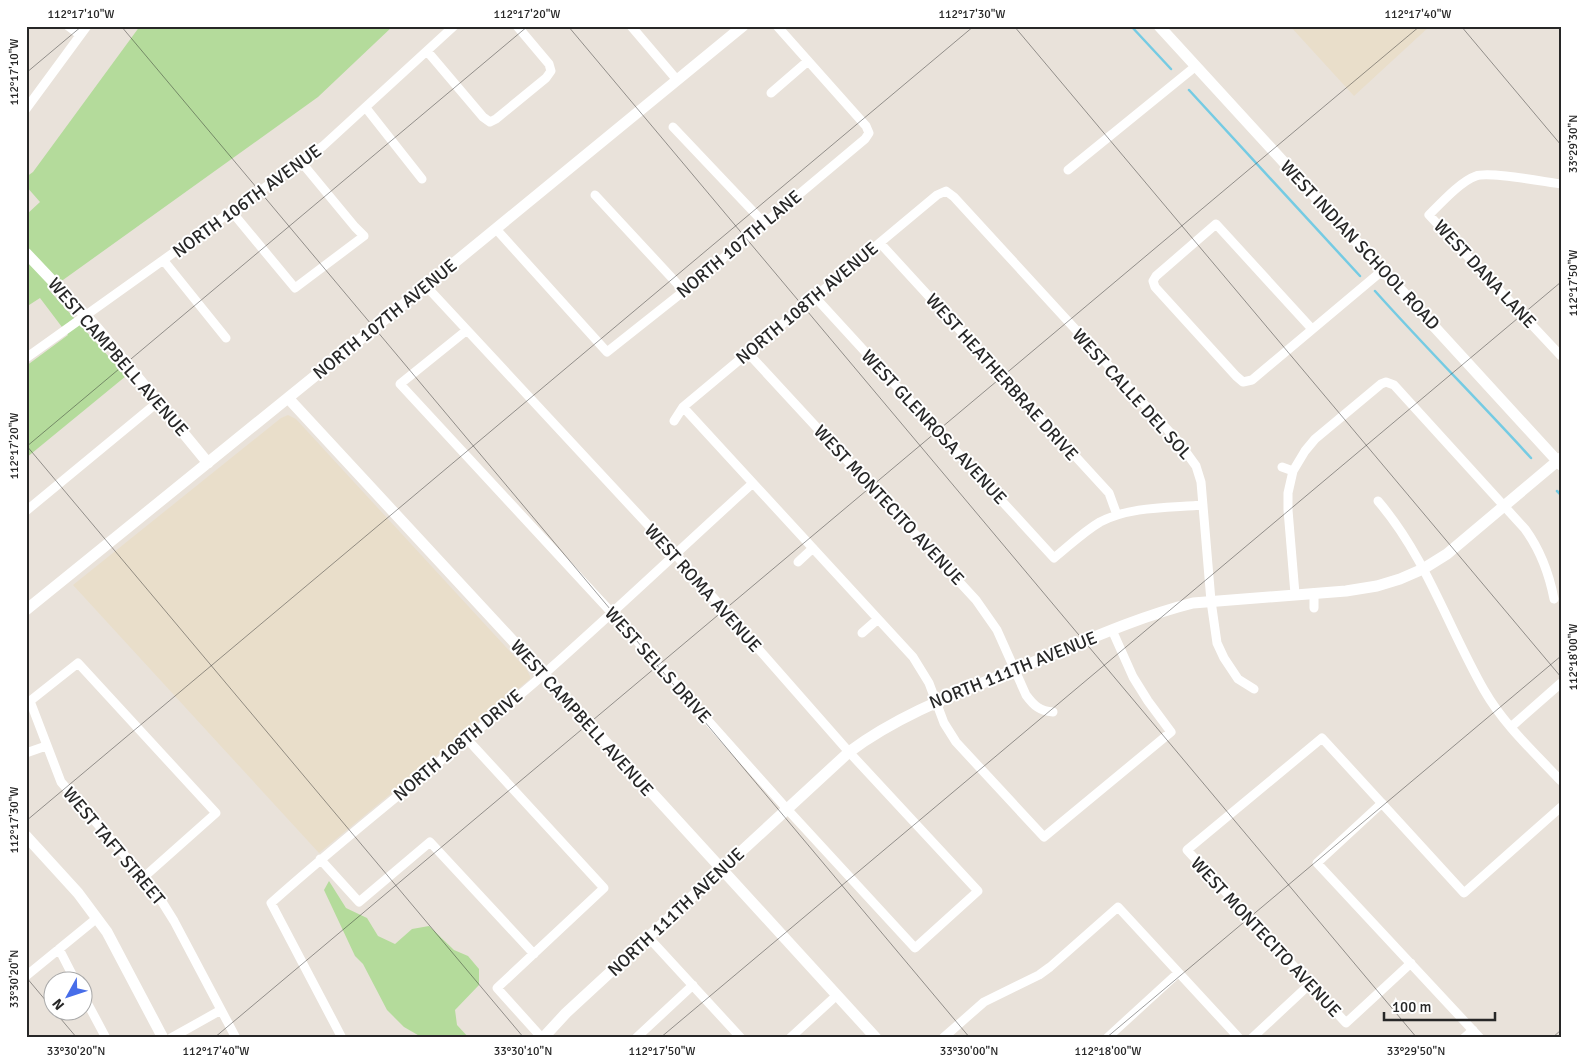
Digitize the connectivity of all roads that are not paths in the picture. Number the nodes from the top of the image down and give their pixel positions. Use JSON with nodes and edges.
{"nodes":[{"id":1,"x":68,"y":26,"type":"edge"},
{"id":2,"x":87,"y":26,"type":"edge"},
{"id":3,"x":454,"y":26,"type":"edge"},
{"id":4,"x":517,"y":26,"type":"edge"},
{"id":5,"x":631,"y":26,"type":"edge"},
{"id":6,"x":743,"y":26,"type":"edge"},
{"id":7,"x":777,"y":26,"type":"edge"},
{"id":8,"x":1159,"y":26,"type":"edge"},
{"id":9,"x":80,"y":35,"type":"junction"},
{"id":10,"x":427,"y":52,"type":"junction"},
{"id":11,"x":808,"y":61,"type":"junction"},
{"id":12,"x":1196,"y":66,"type":"junction"},
{"id":13,"x":677,"y":80,"type":"junction"},
{"id":14,"x":771,"y":93,"type":"dead end"},
{"id":15,"x":366,"y":108,"type":"junction"},
{"id":16,"x":26,"y":109,"type":"edge"},
{"id":17,"x":673,"y":127,"type":"dead end"},
{"id":18,"x":302,"y":162,"type":"junction"},
{"id":19,"x":1068,"y":170,"type":"dead end"},
{"id":20,"x":422,"y":179,"type":"dead end"},
{"id":21,"x":1561,"y":184,"type":"edge"},
{"id":22,"x":946,"y":191,"type":"joint"},
{"id":23,"x":595,"y":195,"type":"dead end"},
{"id":24,"x":232,"y":212,"type":"junction"},
{"id":25,"x":764,"y":223,"type":"junction"},
{"id":26,"x":496,"y":229,"type":"junction"},
{"id":27,"x":880,"y":243,"type":"junction"},
{"id":28,"x":26,"y":253,"type":"edge"},
{"id":29,"x":164,"y":260,"type":"junction"},
{"id":30,"x":1383,"y":270,"type":"junction"},
{"id":31,"x":426,"y":286,"type":"junction"},
{"id":32,"x":684,"y":291,"type":"junction"},
{"id":33,"x":814,"y":296,"type":"junction"},
{"id":34,"x":86,"y":316,"type":"junction"},
{"id":35,"x":1312,"y":329,"type":"junction"},
{"id":36,"x":467,"y":330,"type":"junction"},
{"id":37,"x":226,"y":338,"type":"dead end"},
{"id":38,"x":748,"y":352,"type":"junction"},
{"id":39,"x":1561,"y":356,"type":"edge"},
{"id":40,"x":26,"y":358,"type":"edge"},
{"id":41,"x":288,"y":398,"type":"junction"},
{"id":42,"x":158,"y":402,"type":"junction"},
{"id":43,"x":683,"y":407,"type":"junction"},
{"id":44,"x":674,"y":421,"type":"dead end"},
{"id":45,"x":1560,"y":461,"type":"edge"},
{"id":46,"x":208,"y":463,"type":"junction"},
{"id":47,"x":1282,"y":467,"type":"dead end"},
{"id":48,"x":1293,"y":471,"type":"junction"},
{"id":49,"x":753,"y":484,"type":"junction"},
{"id":50,"x":1378,"y":501,"type":"dead end"},
{"id":51,"x":1203,"y":505,"type":"junction"},
{"id":52,"x":1505,"y":506,"type":"junction"},
{"id":53,"x":26,"y":511,"type":"edge"},
{"id":54,"x":1117,"y":515,"type":"junction"},
{"id":55,"x":813,"y":548,"type":"junction"},
{"id":56,"x":675,"y":554,"type":"junction"},
{"id":57,"x":798,"y":562,"type":"dead end"},
{"id":58,"x":1423,"y":569,"type":"junction"},
{"id":59,"x":1314,"y":593,"type":"junction"},
{"id":60,"x":1295,"y":594,"type":"junction"},
{"id":61,"x":1554,"y":599,"type":"dead end"},
{"id":62,"x":1211,"y":601,"type":"junction"},
{"id":63,"x":1314,"y":608,"type":"dead end"},
{"id":64,"x":26,"y":610,"type":"edge"},
{"id":65,"x":611,"y":612,"type":"junction"},
{"id":66,"x":878,"y":619,"type":"junction"},
{"id":67,"x":1112,"y":630,"type":"junction"},
{"id":68,"x":862,"y":633,"type":"dead end"},
{"id":69,"x":1014,"y":670,"type":"junction"},
{"id":70,"x":543,"y":674,"type":"junction"},
{"id":71,"x":1561,"y":683,"type":"edge"},
{"id":72,"x":1254,"y":689,"type":"dead end"},
{"id":73,"x":936,"y":701,"type":"junction"},
{"id":74,"x":1053,"y":712,"type":"dead end"},
{"id":75,"x":1511,"y":727,"type":"junction"},
{"id":76,"x":467,"y":739,"type":"junction"},
{"id":77,"x":46,"y":746,"type":"junction"},
{"id":78,"x":849,"y":752,"type":"junction"},
{"id":79,"x":26,"y":753,"type":"edge"},
{"id":80,"x":1561,"y":781,"type":"edge"},
{"id":81,"x":1382,"y":803,"type":"junction"},
{"id":82,"x":1561,"y":807,"type":"edge"},
{"id":83,"x":787,"y":809,"type":"junction"},
{"id":84,"x":26,"y":836,"type":"edge"},
{"id":85,"x":320,"y":859,"type":"junction"},
{"id":86,"x":721,"y":870,"type":"junction"},
{"id":87,"x":144,"y":877,"type":"junction"},
{"id":88,"x":97,"y":918,"type":"junction"},
{"id":89,"x":649,"y":938,"type":"junction"},
{"id":90,"x":915,"y":948,"type":"joint"},
{"id":91,"x":59,"y":949,"type":"junction"},
{"id":92,"x":534,"y":954,"type":"junction"},
{"id":93,"x":1411,"y":963,"type":"junction"},
{"id":94,"x":71,"y":972,"type":"edge"},
{"id":95,"x":1178,"y":973,"type":"junction"},
{"id":96,"x":26,"y":976,"type":"edge"},
{"id":97,"x":1310,"y":984,"type":"junction"},
{"id":98,"x":693,"y":985,"type":"junction"},
{"id":99,"x":836,"y":995,"type":"junction"},
{"id":100,"x":221,"y":1010,"type":"junction"},
{"id":101,"x":92,"y":1012,"type":"edge"},
{"id":102,"x":1473,"y":1030,"type":"junction"},
{"id":103,"x":1118,"y":1035,"type":"edge"},
{"id":104,"x":106,"y":1038,"type":"edge"},
{"id":105,"x":164,"y":1038,"type":"edge"},
{"id":106,"x":170,"y":1038,"type":"edge"},
{"id":107,"x":236,"y":1038,"type":"edge"},
{"id":108,"x":342,"y":1038,"type":"edge"},
{"id":109,"x":543,"y":1038,"type":"edge"},
{"id":110,"x":636,"y":1038,"type":"edge"},
{"id":111,"x":742,"y":1038,"type":"edge"},
{"id":112,"x":790,"y":1038,"type":"edge"},
{"id":113,"x":876,"y":1038,"type":"edge"},
{"id":114,"x":943,"y":1038,"type":"edge"},
{"id":115,"x":1107,"y":1038,"type":"edge"},
{"id":116,"x":1239,"y":1038,"type":"edge"},
{"id":117,"x":1252,"y":1038,"type":"edge"},
{"id":118,"x":1464,"y":1038,"type":"edge"},
{"id":119,"x":1480,"y":1038,"type":"edge"}],
"edges":[{"from":1,"to":9,"type":"street"},
{"from":2,"to":9,"type":"street"},
{"from":3,"to":10,"type":"street","name":"NORTH 106TH AVENUE"},
{"from":4,"to":10,"type":"street"},
{"from":5,"to":13,"type":"street"},
{"from":6,"to":13,"type":"street","name":"NORTH 107TH AVENUE"},
{"from":7,"to":11,"type":"street"},
{"from":8,"to":12,"type":"street","name":"WEST INDIAN SCHOOL ROAD"},
{"from":9,"to":16,"type":"street"},
{"from":10,"to":15,"type":"street","name":"NORTH 106TH AVENUE"},
{"from":11,"to":14,"type":"street"},
{"from":11,"to":25,"type":"street","name":"NORTH 107TH LANE"},
{"from":12,"to":19,"type":"street"},
{"from":12,"to":30,"type":"street","name":"WEST INDIAN SCHOOL ROAD"},
{"from":13,"to":26,"type":"street","name":"NORTH 107TH AVENUE"},
{"from":15,"to":18,"type":"street","name":"NORTH 106TH AVENUE"},
{"from":15,"to":20,"type":"street"},
{"from":17,"to":25,"type":"street"},
{"from":18,"to":24,"type":"street","name":"NORTH 106TH AVENUE"},
{"from":18,"to":24,"type":"street"},
{"from":21,"to":39,"type":"street","name":"WEST DANA LANE"},
{"from":22,"to":27,"type":"street","name":"NORTH 108TH AVENUE"},
{"from":22,"to":51,"type":"street","name":"WEST CALLE DEL SOL"},
{"from":23,"to":32,"type":"street"},
{"from":24,"to":29,"type":"street","name":"NORTH 106TH AVENUE"},
{"from":25,"to":32,"type":"street","name":"NORTH 107TH LANE"},
{"from":26,"to":31,"type":"street","name":"NORTH 107TH AVENUE"},
{"from":26,"to":32,"type":"street","name":"NORTH 107TH LANE"},
{"from":27,"to":33,"type":"street","name":"NORTH 108TH AVENUE"},
{"from":27,"to":54,"type":"street","name":"WEST HEATHERBRAE DRIVE"},
{"from":28,"to":34,"type":"street","name":"WEST CAMPBELL AVENUE"},
{"from":29,"to":34,"type":"street","name":"NORTH 106TH AVENUE"},
{"from":29,"to":37,"type":"street"},
{"from":30,"to":35,"type":"street"},
{"from":30,"to":45,"type":"street","name":"WEST INDIAN SCHOOL ROAD"},
{"from":31,"to":36,"type":"street","name":"WEST ROMA AVENUE"},
{"from":31,"to":41,"type":"street","name":"NORTH 107TH AVENUE"},
{"from":33,"to":38,"type":"street","name":"NORTH 108TH AVENUE"},
{"from":33,"to":54,"type":"street","name":"WEST GLENROSA AVENUE"},
{"from":34,"to":40,"type":"street","name":"NORTH 106TH AVENUE"},
{"from":34,"to":42,"type":"street","name":"WEST CAMPBELL AVENUE"},
{"from":35,"to":35,"type":"street"},
{"from":36,"to":56,"type":"street","name":"WEST ROMA AVENUE"},
{"from":36,"to":65,"type":"street","name":"WEST SELLS DRIVE"},
{"from":38,"to":43,"type":"street","name":"NORTH 108TH AVENUE"},
{"from":38,"to":69,"type":"street","name":"WEST MONTECITO AVENUE"},
{"from":41,"to":46,"type":"street","name":"NORTH 107TH AVENUE"},
{"from":41,"to":70,"type":"street","name":"WEST CAMPBELL AVENUE"},
{"from":42,"to":46,"type":"street","name":"WEST CAMPBELL AVENUE"},
{"from":42,"to":53,"type":"street"},
{"from":43,"to":44,"type":"street","name":"NORTH 108TH AVENUE"},
{"from":43,"to":49,"type":"street"},
{"from":45,"to":52,"type":"street","name":"NORTH 111TH AVENUE"},
{"from":46,"to":64,"type":"street","name":"NORTH 107TH AVENUE"},
{"from":47,"to":48,"type":"street"},
{"from":48,"to":52,"type":"street"},
{"from":48,"to":60,"type":"street"},
{"from":49,"to":55,"type":"street"},
{"from":49,"to":56,"type":"street","name":"NORTH 108TH DRIVE"},
{"from":50,"to":58,"type":"street"},
{"from":51,"to":54,"type":"street"},
{"from":51,"to":62,"type":"street","name":"WEST CALLE DEL SOL"},
{"from":52,"to":58,"type":"street","name":"NORTH 111TH AVENUE"},
{"from":52,"to":61,"type":"street"},
{"from":55,"to":57,"type":"street"},
{"from":55,"to":66,"type":"street"},
{"from":56,"to":65,"type":"street","name":"NORTH 108TH DRIVE"},
{"from":56,"to":78,"type":"street","name":"WEST ROMA AVENUE"},
{"from":58,"to":59,"type":"street","name":"NORTH 111TH AVENUE"},
{"from":58,"to":75,"type":"street"},
{"from":59,"to":60,"type":"street","name":"NORTH 111TH AVENUE"},
{"from":59,"to":63,"type":"street"},
{"from":60,"to":62,"type":"street","name":"NORTH 111TH AVENUE"},
{"from":62,"to":67,"type":"street","name":"NORTH 111TH AVENUE"},
{"from":62,"to":72,"type":"street","name":"WEST CALLE DEL SOL"},
{"from":65,"to":70,"type":"street","name":"NORTH 108TH DRIVE"},
{"from":65,"to":83,"type":"street","name":"WEST SELLS DRIVE"},
{"from":66,"to":68,"type":"street"},
{"from":66,"to":73,"type":"street"},
{"from":67,"to":69,"type":"street","name":"NORTH 111TH AVENUE"},
{"from":67,"to":73,"type":"street"},
{"from":69,"to":73,"type":"street","name":"NORTH 111TH AVENUE"},
{"from":69,"to":74,"type":"street","name":"WEST MONTECITO AVENUE"},
{"from":70,"to":76,"type":"street","name":"NORTH 108TH DRIVE"},
{"from":70,"to":86,"type":"street","name":"WEST CAMPBELL AVENUE"},
{"from":71,"to":75,"type":"street"},
{"from":73,"to":78,"type":"street","name":"NORTH 111TH AVENUE"},
{"from":75,"to":80,"type":"street"},
{"from":76,"to":85,"type":"street","name":"NORTH 108TH DRIVE"},
{"from":76,"to":92,"type":"street"},
{"from":77,"to":79,"type":"street"},
{"from":77,"to":87,"type":"street","name":"WEST TAFT STREET"},
{"from":77,"to":87,"type":"street","name":"WEST TAFT STREET"},
{"from":78,"to":83,"type":"street","name":"NORTH 111TH AVENUE"},
{"from":78,"to":90,"type":"street","name":"WEST ROMA AVENUE"},
{"from":81,"to":82,"type":"street"},
{"from":81,"to":93,"type":"street"},
{"from":81,"to":97,"type":"street","name":"WEST MONTECITO AVENUE"},
{"from":83,"to":86,"type":"street","name":"NORTH 111TH AVENUE"},
{"from":83,"to":90,"type":"street","name":"WEST SELLS DRIVE"},
{"from":84,"to":88,"type":"street"},
{"from":85,"to":92,"type":"street"},
{"from":85,"to":108,"type":"street","name":"NORTH 108TH DRIVE"},
{"from":86,"to":89,"type":"street","name":"NORTH 111TH AVENUE"},
{"from":86,"to":99,"type":"street","name":"WEST CAMPBELL AVENUE"},
{"from":87,"to":100,"type":"street","name":"WEST TAFT STREET"},
{"from":88,"to":91,"type":"street"},
{"from":88,"to":105,"type":"street"},
{"from":89,"to":98,"type":"street"},
{"from":89,"to":109,"type":"street","name":"NORTH 111TH AVENUE"},
{"from":91,"to":94,"type":"street"},
{"from":91,"to":96,"type":"street"},
{"from":92,"to":109,"type":"street"},
{"from":93,"to":97,"type":"street","name":"WEST MONTECITO AVENUE"},
{"from":93,"to":102,"type":"street"},
{"from":95,"to":103,"type":"street"},
{"from":95,"to":114,"type":"street"},
{"from":95,"to":116,"type":"street"},
{"from":97,"to":117,"type":"street"},
{"from":98,"to":110,"type":"street"},
{"from":98,"to":111,"type":"street"},
{"from":99,"to":112,"type":"street"},
{"from":99,"to":113,"type":"street","name":"WEST CAMPBELL AVENUE"},
{"from":100,"to":106,"type":"street"},
{"from":100,"to":107,"type":"street","name":"WEST TAFT STREET"},
{"from":101,"to":104,"type":"street"},
{"from":102,"to":118,"type":"street"},
{"from":102,"to":119,"type":"street"},
{"from":103,"to":115,"type":"street"}]}
